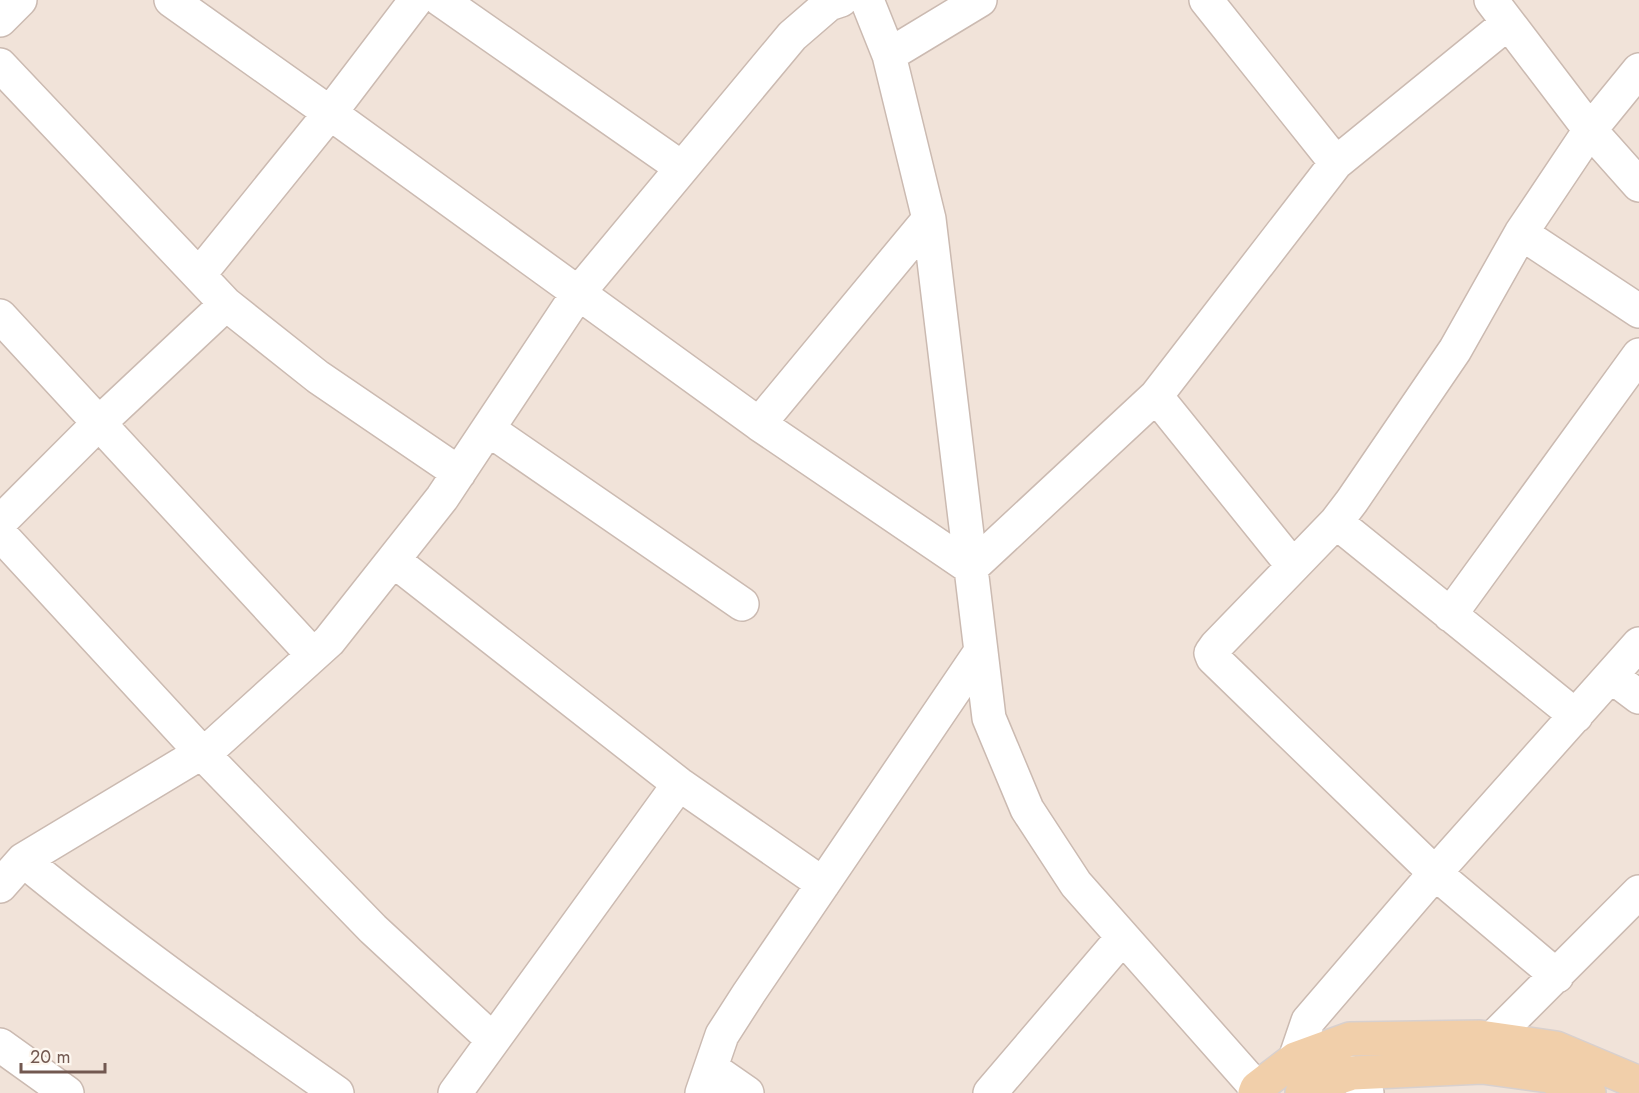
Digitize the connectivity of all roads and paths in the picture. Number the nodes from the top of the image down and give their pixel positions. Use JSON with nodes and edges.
{"nodes":[{"id":1,"x":20,"y":0,"type":"edge"},
{"id":2,"x":171,"y":0,"type":"edge"},
{"id":3,"x":416,"y":0,"type":"edge"},
{"id":4,"x":441,"y":0,"type":"edge"},
{"id":5,"x":842,"y":0,"type":"edge"},
{"id":6,"x":867,"y":0,"type":"edge"},
{"id":7,"x":980,"y":0,"type":"edge"},
{"id":8,"x":1206,"y":0,"type":"edge"},
{"id":9,"x":1499,"y":11,"type":"edge"},
{"id":10,"x":0,"y":20,"type":"edge"},
{"id":11,"x":889,"y":56,"type":"junction"},
{"id":12,"x":0,"y":65,"type":"edge"},
{"id":13,"x":1639,"y":70,"type":"edge"},
{"id":14,"x":330,"y":113,"type":"junction"},
{"id":15,"x":1590,"y":130,"type":"junction"},
{"id":16,"x":1335,"y":163,"type":"junction"},
{"id":17,"x":682,"y":168,"type":"junction"},
{"id":18,"x":1639,"y":186,"type":"edge"},
{"id":19,"x":929,"y":219,"type":"junction"},
{"id":20,"x":1521,"y":233,"type":"junction"},
{"id":21,"x":199,"y":275,"type":"junction"},
{"id":22,"x":579,"y":292,"type":"junction"},
{"id":23,"x":226,"y":304,"type":"junction"},
{"id":24,"x":1639,"y":311,"type":"edge"},
{"id":25,"x":0,"y":316,"type":"edge"},
{"id":26,"x":1639,"y":355,"type":"edge"},
{"id":27,"x":1156,"y":396,"type":"junction"},
{"id":28,"x":98,"y":424,"type":"junction"},
{"id":29,"x":759,"y":424,"type":"junction"},
{"id":30,"x":488,"y":429,"type":"junction"},
{"id":31,"x":459,"y":473,"type":"junction"},
{"id":32,"x":0,"y":522,"type":"edge"},
{"id":33,"x":1336,"y":522,"type":"junction"},
{"id":34,"x":0,"y":534,"type":"edge"},
{"id":35,"x":393,"y":560,"type":"junction"},
{"id":36,"x":1293,"y":566,"type":"junction"},
{"id":37,"x":971,"y":568,"type":"junction"},
{"id":38,"x":742,"y":604,"type":"dead end"},
{"id":39,"x":1450,"y":615,"type":"junction"},
{"id":40,"x":1639,"y":644,"type":"edge"},
{"id":41,"x":981,"y":651,"type":"junction"},
{"id":42,"x":313,"y":655,"type":"junction"},
{"id":43,"x":1611,"y":676,"type":"junction"},
{"id":44,"x":1639,"y":697,"type":"edge"},
{"id":45,"x":1576,"y":716,"type":"junction"},
{"id":46,"x":202,"y":753,"type":"junction"},
{"id":47,"x":680,"y":784,"type":"junction"},
{"id":48,"x":9,"y":869,"type":"edge"},
{"id":49,"x":1435,"y":873,"type":"junction"},
{"id":50,"x":823,"y":884,"type":"junction"},
{"id":51,"x":1639,"y":892,"type":"edge"},
{"id":52,"x":1123,"y":937,"type":"junction"},
{"id":53,"x":1557,"y":976,"type":"junction"},
{"id":54,"x":1492,"y":1039,"type":"junction"},
{"id":55,"x":493,"y":1040,"type":"junction"},
{"id":56,"x":0,"y":1044,"type":"edge"},
{"id":57,"x":1294,"y":1059,"type":"junction"},
{"id":58,"x":706,"y":1081,"type":"edge"},
{"id":59,"x":1359,"y":1083,"type":"edge"},
{"id":60,"x":1639,"y":1083,"type":"edge"},
{"id":61,"x":1258,"y":1092,"type":"edge"},
{"id":62,"x":67,"y":1093,"type":"edge"},
{"id":63,"x":338,"y":1093,"type":"edge"},
{"id":64,"x":455,"y":1093,"type":"edge"},
{"id":65,"x":747,"y":1093,"type":"edge"},
{"id":66,"x":990,"y":1093,"type":"edge"},
{"id":67,"x":1302,"y":1093,"type":"edge"},
{"id":68,"x":1589,"y":1093,"type":"edge"}],
"edges":[{"from":1,"to":10,"type":"street"},
{"from":2,"to":14,"type":"street"},
{"from":3,"to":14,"type":"street"},
{"from":4,"to":17,"type":"street"},
{"from":5,"to":17,"type":"street"},
{"from":6,"to":11,"type":"street"},
{"from":7,"to":11,"type":"street"},
{"from":8,"to":16,"type":"street"},
{"from":9,"to":15,"type":"street"},
{"from":9,"to":16,"type":"street"},
{"from":11,"to":19,"type":"street"},
{"from":12,"to":21,"type":"street"},
{"from":13,"to":15,"type":"street"},
{"from":14,"to":21,"type":"street"},
{"from":14,"to":22,"type":"street"},
{"from":15,"to":18,"type":"street"},
{"from":15,"to":20,"type":"street"},
{"from":16,"to":27,"type":"street"},
{"from":17,"to":22,"type":"street"},
{"from":19,"to":29,"type":"street"},
{"from":19,"to":37,"type":"street"},
{"from":20,"to":24,"type":"street"},
{"from":20,"to":33,"type":"street"},
{"from":21,"to":23,"type":"street"},
{"from":22,"to":29,"type":"street"},
{"from":22,"to":30,"type":"street"},
{"from":23,"to":28,"type":"street"},
{"from":23,"to":31,"type":"street"},
{"from":25,"to":28,"type":"street"},
{"from":26,"to":39,"type":"street"},
{"from":27,"to":36,"type":"street"},
{"from":27,"to":37,"type":"street"},
{"from":28,"to":32,"type":"street"},
{"from":28,"to":42,"type":"street"},
{"from":29,"to":37,"type":"street"},
{"from":30,"to":31,"type":"street"},
{"from":30,"to":38,"type":"street"},
{"from":31,"to":35,"type":"street"},
{"from":33,"to":36,"type":"street"},
{"from":33,"to":39,"type":"street"},
{"from":34,"to":46,"type":"street"},
{"from":35,"to":42,"type":"street"},
{"from":35,"to":47,"type":"street"},
{"from":36,"to":49,"type":"street"},
{"from":37,"to":41,"type":"street"},
{"from":39,"to":45,"type":"street"},
{"from":40,"to":43,"type":"street"},
{"from":41,"to":50,"type":"street"},
{"from":41,"to":52,"type":"street"},
{"from":42,"to":46,"type":"street"},
{"from":43,"to":44,"type":"street"},
{"from":43,"to":45,"type":"street"},
{"from":45,"to":49,"type":"street"},
{"from":46,"to":48,"type":"street"},
{"from":46,"to":55,"type":"street"},
{"from":47,"to":50,"type":"street"},
{"from":47,"to":55,"type":"street"},
{"from":48,"to":63,"type":"street"},
{"from":49,"to":53,"type":"street"},
{"from":49,"to":57,"type":"street"},
{"from":50,"to":58,"type":"street"},
{"from":51,"to":53,"type":"street"},
{"from":52,"to":61,"type":"street"},
{"from":52,"to":66,"type":"street"},
{"from":53,"to":54,"type":"street"},
{"from":54,"to":57,"type":"main road"},
{"from":54,"to":60,"type":"main road"},
{"from":55,"to":64,"type":"street"},
{"from":56,"to":62,"type":"street"},
{"from":57,"to":61,"type":"main road"},
{"from":58,"to":65,"type":"street"},
{"from":59,"to":67,"type":"main road"},
{"from":59,"to":68,"type":"main road"}]}
